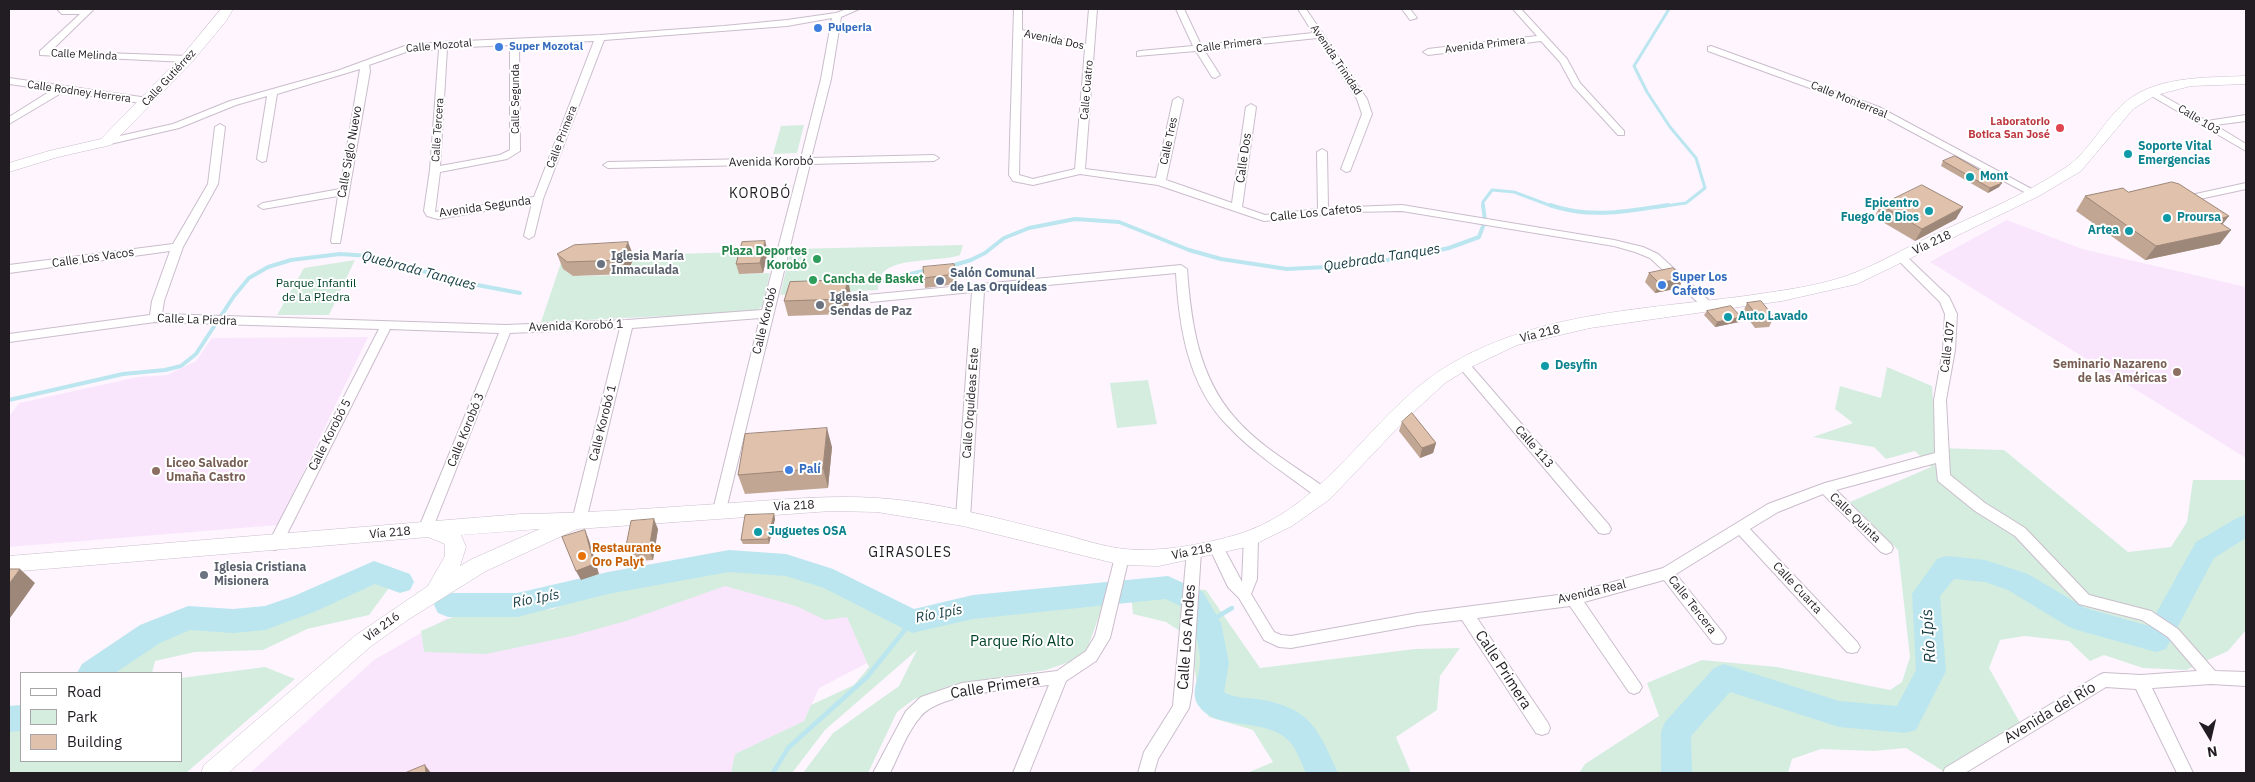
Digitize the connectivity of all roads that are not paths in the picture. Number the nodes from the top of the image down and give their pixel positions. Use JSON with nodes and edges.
{"nodes":[{"id":1,"x":61,"y":9,"type":"edge"},
{"id":2,"x":227,"y":9,"type":"edge"},
{"id":3,"x":855,"y":9,"type":"edge"},
{"id":4,"x":1018,"y":9,"type":"edge"},
{"id":5,"x":1093,"y":9,"type":"edge"},
{"id":6,"x":1180,"y":9,"type":"edge"},
{"id":7,"x":1302,"y":9,"type":"edge"},
{"id":8,"x":1406,"y":9,"type":"edge"},
{"id":9,"x":1517,"y":9,"type":"edge"},
{"id":10,"x":92,"y":10,"type":"edge"},
{"id":11,"x":837,"y":15,"type":"junction"},
{"id":12,"x":1414,"y":18,"type":"dead end"},
{"id":13,"x":1018,"y":32,"type":"junction"},
{"id":14,"x":1318,"y":35,"type":"junction"},
{"id":15,"x":600,"y":38,"type":"junction"},
{"id":16,"x":1543,"y":38,"type":"junction"},
{"id":17,"x":514,"y":42,"type":"junction"},
{"id":18,"x":442,"y":45,"type":"junction"},
{"id":19,"x":1091,"y":48,"type":"junction"},
{"id":20,"x":1199,"y":49,"type":"junction"},
{"id":21,"x":1711,"y":49,"type":"dead end"},
{"id":22,"x":1428,"y":52,"type":"dead end"},
{"id":23,"x":1140,"y":54,"type":"dead end"},
{"id":24,"x":187,"y":59,"type":"junction"},
{"id":25,"x":364,"y":63,"type":"junction"},
{"id":26,"x":1215,"y":75,"type":"dead end"},
{"id":27,"x":2246,"y":80,"type":"edge"},
{"id":28,"x":9,"y":81,"type":"edge"},
{"id":29,"x":59,"y":90,"type":"junction"},
{"id":30,"x":273,"y":92,"type":"junction"},
{"id":31,"x":2151,"y":92,"type":"junction"},
{"id":32,"x":1178,"y":100,"type":"dead end"},
{"id":33,"x":148,"y":101,"type":"junction"},
{"id":34,"x":1251,"y":107,"type":"dead end"},
{"id":35,"x":2246,"y":118,"type":"edge"},
{"id":36,"x":9,"y":122,"type":"edge"},
{"id":37,"x":2204,"y":124,"type":"junction"},
{"id":38,"x":220,"y":127,"type":"dead end"},
{"id":39,"x":1621,"y":132,"type":"dead end"},
{"id":40,"x":106,"y":142,"type":"junction"},
{"id":41,"x":2246,"y":148,"type":"edge"},
{"id":42,"x":1322,"y":152,"type":"dead end"},
{"id":43,"x":934,"y":158,"type":"dead end"},
{"id":44,"x":262,"y":159,"type":"dead end"},
{"id":45,"x":806,"y":161,"type":"junction"},
{"id":46,"x":608,"y":165,"type":"dead end"},
{"id":47,"x":9,"y":168,"type":"edge"},
{"id":48,"x":1346,"y":169,"type":"dead end"},
{"id":49,"x":435,"y":170,"type":"junction"},
{"id":50,"x":1080,"y":171,"type":"junction"},
{"id":51,"x":1160,"y":182,"type":"junction"},
{"id":52,"x":2246,"y":186,"type":"edge"},
{"id":53,"x":343,"y":192,"type":"junction"},
{"id":54,"x":2034,"y":193,"type":"junction"},
{"id":55,"x":2195,"y":197,"type":"edge"},
{"id":56,"x":538,"y":199,"type":"junction"},
{"id":57,"x":263,"y":206,"type":"dead end"},
{"id":58,"x":1236,"y":209,"type":"junction"},
{"id":59,"x":1323,"y":212,"type":"junction"},
{"id":60,"x":432,"y":214,"type":"joint"},
{"id":61,"x":529,"y":236,"type":"dead end"},
{"id":62,"x":336,"y":242,"type":"dead end"},
{"id":63,"x":177,"y":246,"type":"junction"},
{"id":64,"x":1901,"y":258,"type":"junction"},
{"id":65,"x":9,"y":269,"type":"edge"},
{"id":66,"x":978,"y":288,"type":"junction"},
{"id":67,"x":871,"y":298,"type":"dead end"},
{"id":68,"x":1710,"y":307,"type":"junction"},
{"id":69,"x":766,"y":314,"type":"junction"},
{"id":70,"x":155,"y":318,"type":"junction"},
{"id":71,"x":627,"y":324,"type":"junction"},
{"id":72,"x":386,"y":326,"type":"junction"},
{"id":73,"x":506,"y":329,"type":"junction"},
{"id":74,"x":9,"y":338,"type":"edge"},
{"id":75,"x":1463,"y":364,"type":"junction"},
{"id":76,"x":1942,"y":456,"type":"junction"},
{"id":77,"x":1825,"y":488,"type":"junction"},
{"id":78,"x":1323,"y":494,"type":"junction"},
{"id":79,"x":720,"y":510,"type":"junction"},
{"id":80,"x":963,"y":518,"type":"junction"},
{"id":81,"x":579,"y":521,"type":"junction"},
{"id":82,"x":1742,"y":529,"type":"junction"},
{"id":83,"x":425,"y":530,"type":"junction"},
{"id":84,"x":1604,"y":530,"type":"dead end"},
{"id":85,"x":1251,"y":538,"type":"junction"},
{"id":86,"x":275,"y":544,"type":"junction"},
{"id":87,"x":1216,"y":547,"type":"junction"},
{"id":88,"x":1886,"y":548,"type":"dead end"},
{"id":89,"x":1194,"y":551,"type":"junction"},
{"id":90,"x":1122,"y":557,"type":"junction"},
{"id":91,"x":9,"y":564,"type":"edge"},
{"id":92,"x":1666,"y":573,"type":"junction"},
{"id":93,"x":434,"y":594,"type":"junction"},
{"id":94,"x":1244,"y":594,"type":"junction"},
{"id":95,"x":1574,"y":599,"type":"junction"},
{"id":96,"x":1465,"y":612,"type":"junction"},
{"id":97,"x":1718,"y":638,"type":"dead end"},
{"id":98,"x":1852,"y":647,"type":"dead end"},
{"id":99,"x":1060,"y":678,"type":"junction"},
{"id":100,"x":2211,"y":678,"type":"junction"},
{"id":101,"x":2246,"y":679,"type":"edge"},
{"id":102,"x":2141,"y":682,"type":"junction"},
{"id":103,"x":1634,"y":687,"type":"dead end"},
{"id":104,"x":1542,"y":728,"type":"dead end"},
{"id":105,"x":212,"y":773,"type":"edge"},
{"id":106,"x":880,"y":773,"type":"edge"},
{"id":107,"x":1021,"y":773,"type":"edge"},
{"id":108,"x":1146,"y":773,"type":"edge"},
{"id":109,"x":1950,"y":773,"type":"edge"},
{"id":110,"x":2186,"y":773,"type":"edge"}],
"edges":[{"from":1,"to":10,"type":"street"},
{"from":2,"to":24,"type":"main road","name":"Calle Gutiérrez"},
{"from":3,"to":11,"type":"street","name":"Calle Mozotal"},
{"from":4,"to":13,"type":"street","name":"Calle Los Cafetos"},
{"from":5,"to":19,"type":"street","name":"Calle Cuatro"},
{"from":6,"to":20,"type":"street"},
{"from":7,"to":14,"type":"street","name":"Avenida Trinidad"},
{"from":8,"to":12,"type":"street"},
{"from":9,"to":16,"type":"street"},
{"from":10,"to":24,"type":"street","name":"Calle Melinda"},
{"from":11,"to":15,"type":"street","name":"Calle Mozotal"},
{"from":11,"to":45,"type":"street","name":"Calle Korobó"},
{"from":13,"to":19,"type":"street","name":"Avenida Dos"},
{"from":13,"to":50,"type":"street","name":"Calle Los Cafetos"},
{"from":14,"to":20,"type":"street","name":"Calle Primera"},
{"from":14,"to":48,"type":"street","name":"Avenida Trinidad"},
{"from":15,"to":17,"type":"street","name":"Calle Mozotal"},
{"from":15,"to":56,"type":"street","name":"Calle Primera"},
{"from":16,"to":22,"type":"street","name":"Avenida Primera"},
{"from":16,"to":39,"type":"street"},
{"from":17,"to":18,"type":"street","name":"Calle Mozotal"},
{"from":17,"to":49,"type":"street","name":"Calle Segunda"},
{"from":18,"to":25,"type":"street","name":"Calle Mozotal"},
{"from":18,"to":49,"type":"street","name":"Calle Tercera"},
{"from":19,"to":50,"type":"street","name":"Calle Cuatro"},
{"from":20,"to":23,"type":"street","name":"Calle Primera"},
{"from":20,"to":26,"type":"street"},
{"from":21,"to":54,"type":"street","name":"Calle Monterreal"},
{"from":24,"to":33,"type":"main road","name":"Calle Gutiérrez"},
{"from":25,"to":30,"type":"street","name":"Calle Mozotal"},
{"from":25,"to":53,"type":"street","name":"Calle Siglo Nuevo"},
{"from":27,"to":31,"type":"main road","name":"Vía 218"},
{"from":28,"to":29,"type":"street","name":"Calle Rodney Herrera"},
{"from":29,"to":33,"type":"street","name":"Calle Rodney Herrera"},
{"from":29,"to":36,"type":"street"},
{"from":30,"to":40,"type":"street","name":"Calle Mozotal"},
{"from":30,"to":44,"type":"street"},
{"from":31,"to":37,"type":"street","name":"Calle 103"},
{"from":31,"to":54,"type":"main road","name":"Vía 218"},
{"from":32,"to":51,"type":"street","name":"Calle Tres"},
{"from":33,"to":40,"type":"main road","name":"Calle Gutiérrez"},
{"from":34,"to":58,"type":"street","name":"Calle Dos"},
{"from":35,"to":37,"type":"street"},
{"from":37,"to":41,"type":"street","name":"Calle 103"},
{"from":38,"to":63,"type":"street"},
{"from":40,"to":47,"type":"main road","name":"Calle Mozotal"},
{"from":42,"to":59,"type":"street"},
{"from":43,"to":45,"type":"street","name":"Avenida Korobó"},
{"from":45,"to":46,"type":"street","name":"Avenida Korobó"},
{"from":45,"to":69,"type":"street","name":"Calle Korobó"},
{"from":49,"to":60,"type":"street","name":"Calle Tercera"},
{"from":50,"to":51,"type":"street","name":"Calle Los Cafetos"},
{"from":51,"to":58,"type":"street","name":"Calle Los Cafetos"},
{"from":52,"to":55,"type":"street"},
{"from":53,"to":57,"type":"street"},
{"from":53,"to":62,"type":"street","name":"Calle Siglo Nuevo"},
{"from":54,"to":64,"type":"main road","name":"Vía 218"},
{"from":56,"to":60,"type":"street","name":"Avenida Segunda"},
{"from":56,"to":61,"type":"street","name":"Calle Primera"},
{"from":58,"to":59,"type":"street","name":"Calle Los Cafetos"},
{"from":59,"to":68,"type":"street","name":"Calle Los Cafetos"},
{"from":63,"to":65,"type":"street","name":"Calle Los Vacos"},
{"from":63,"to":70,"type":"street"},
{"from":64,"to":68,"type":"main road","name":"Vía 218"},
{"from":64,"to":76,"type":"street","name":"Calle 107"},
{"from":66,"to":67,"type":"street"},
{"from":66,"to":78,"type":"street"},
{"from":66,"to":80,"type":"street","name":"Calle Orquídeas Este"},
{"from":68,"to":75,"type":"main road","name":"Vía 218"},
{"from":69,"to":71,"type":"street","name":"Avenida Korobó 1"},
{"from":69,"to":79,"type":"street","name":"Calle Korobó"},
{"from":70,"to":72,"type":"street","name":"Calle La Piedra"},
{"from":70,"to":74,"type":"street","name":"Calle La Piedra"},
{"from":71,"to":73,"type":"street","name":"Avenida Korobó 1"},
{"from":71,"to":81,"type":"street","name":"Calle Korobó 1"},
{"from":72,"to":73,"type":"street","name":"Avenida Korobó 1"},
{"from":72,"to":86,"type":"street","name":"Calle Korobó 5"},
{"from":73,"to":83,"type":"street","name":"Calle Korobó 3"},
{"from":75,"to":78,"type":"main road","name":"Vía 218"},
{"from":75,"to":84,"type":"street","name":"Calle 113"},
{"from":76,"to":77,"type":"street","name":"Avenida Real"},
{"from":76,"to":100,"type":"street","name":"Calle 107"},
{"from":77,"to":82,"type":"street","name":"Avenida Real"},
{"from":77,"to":88,"type":"street","name":"Calle Quinta"},
{"from":78,"to":85,"type":"main road","name":"Vía 218"},
{"from":79,"to":80,"type":"main road","name":"Vía 218"},
{"from":79,"to":81,"type":"main road","name":"Vía 218"},
{"from":80,"to":90,"type":"main road","name":"Vía 218"},
{"from":81,"to":83,"type":"main road","name":"Vía 218"},
{"from":81,"to":93,"type":"main road","name":"Vía 216"},
{"from":82,"to":92,"type":"street","name":"Avenida Real"},
{"from":82,"to":98,"type":"street","name":"Calle Cuarta"},
{"from":83,"to":86,"type":"main road","name":"Vía 218"},
{"from":83,"to":93,"type":"main road"},
{"from":85,"to":87,"type":"main road","name":"Vía 218"},
{"from":85,"to":94,"type":"street"},
{"from":86,"to":91,"type":"main road","name":"Vía 218"},
{"from":87,"to":89,"type":"main road","name":"Vía 218"},
{"from":87,"to":94,"type":"street","name":"Avenida Real"},
{"from":89,"to":90,"type":"main road","name":"Vía 218"},
{"from":89,"to":108,"type":"street","name":"Calle Los Andes"},
{"from":90,"to":99,"type":"street"},
{"from":92,"to":95,"type":"street","name":"Avenida Real"},
{"from":92,"to":97,"type":"street","name":"Calle Tercera"},
{"from":93,"to":105,"type":"main road","name":"Vía 216"},
{"from":94,"to":96,"type":"street","name":"Avenida Real"},
{"from":95,"to":96,"type":"street","name":"Avenida Real"},
{"from":95,"to":103,"type":"street"},
{"from":96,"to":104,"type":"street","name":"Calle Primera"},
{"from":99,"to":106,"type":"street","name":"Calle Primera"},
{"from":99,"to":107,"type":"street"},
{"from":100,"to":101,"type":"street","name":"Avenida del Río"},
{"from":100,"to":102,"type":"street","name":"Avenida del Río"},
{"from":102,"to":109,"type":"street","name":"Avenida del Río"},
{"from":102,"to":110,"type":"street"}]}
